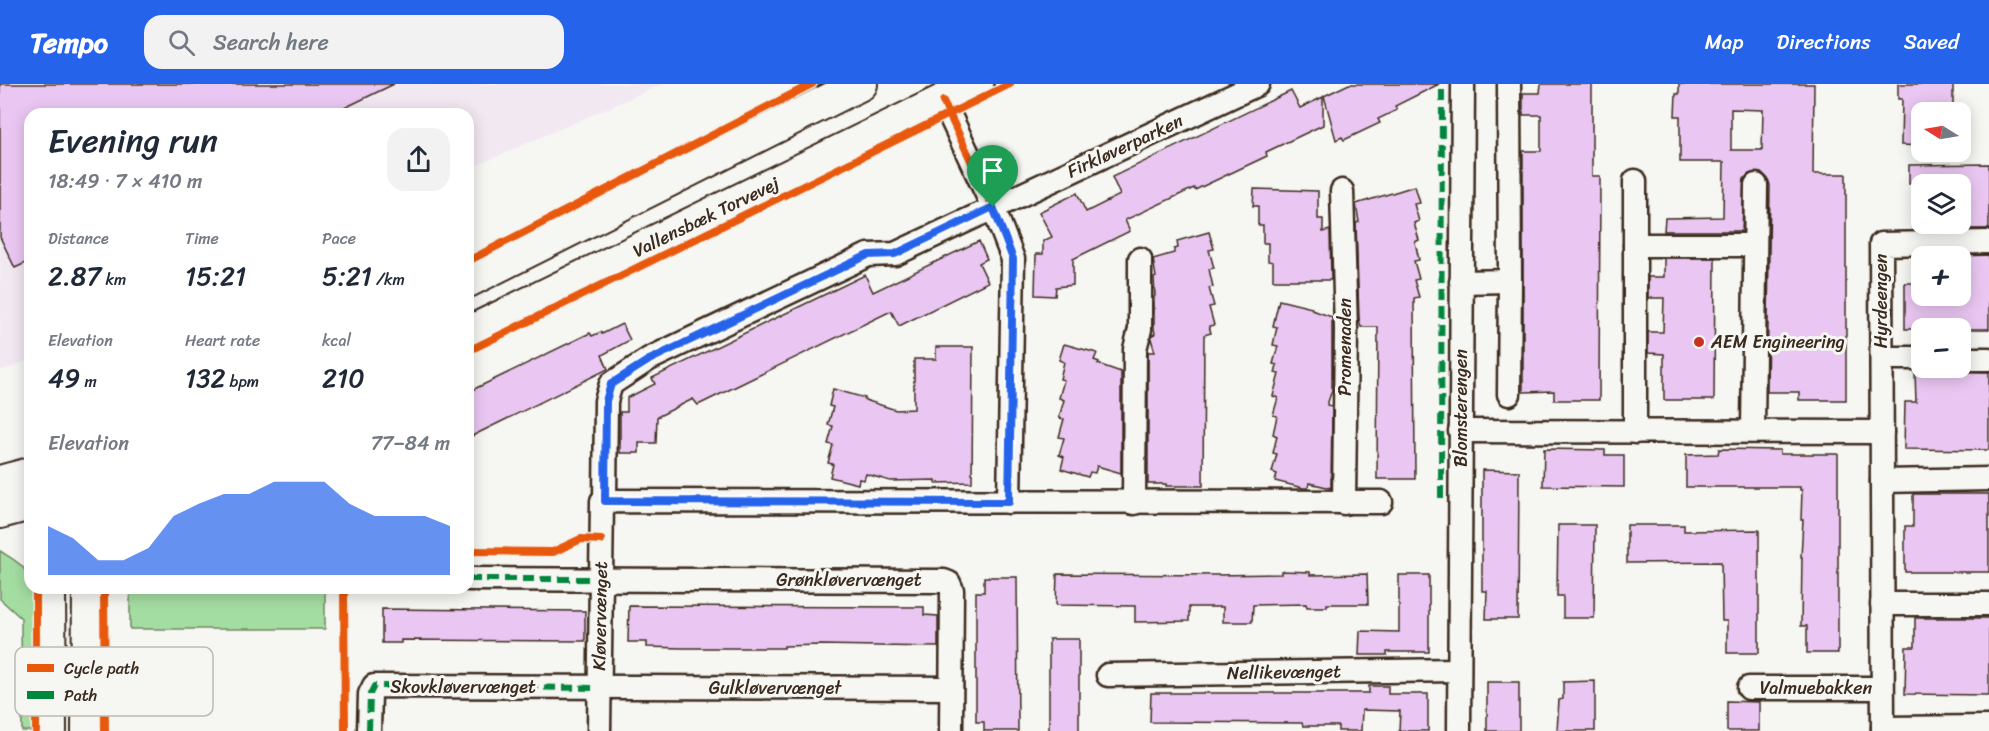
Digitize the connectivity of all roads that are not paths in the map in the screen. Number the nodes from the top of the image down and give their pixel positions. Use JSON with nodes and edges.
{"nodes":[{"id":1,"x":861,"y":84,"type":"edge"},
{"id":2,"x":977,"y":84,"type":"edge"},
{"id":3,"x":1258,"y":84,"type":"edge"},
{"id":4,"x":1463,"y":84,"type":"edge"},
{"id":5,"x":1509,"y":84,"type":"edge"},
{"id":6,"x":939,"y":93,"type":"edge"},
{"id":7,"x":1635,"y":181,"type":"dead end"},
{"id":8,"x":1756,"y":185,"type":"dead end"},
{"id":9,"x":1342,"y":191,"type":"dead end"},
{"id":10,"x":993,"y":207,"type":"junction"},
{"id":11,"x":1989,"y":242,"type":"edge"},
{"id":12,"x":1635,"y":245,"type":"junction"},
{"id":13,"x":1755,"y":245,"type":"junction"},
{"id":14,"x":1140,"y":259,"type":"dead end"},
{"id":15,"x":474,"y":278,"type":"edge"},
{"id":16,"x":1510,"y":281,"type":"junction"},
{"id":17,"x":1461,"y":282,"type":"junction"},
{"id":18,"x":474,"y":330,"type":"edge"},
{"id":19,"x":1882,"y":358,"type":"junction"},
{"id":20,"x":1911,"y":358,"type":"edge"},
{"id":21,"x":1971,"y":359,"type":"edge"},
{"id":22,"x":1989,"y":359,"type":"edge"},
{"id":23,"x":1509,"y":394,"type":"dead end"},
{"id":24,"x":1460,"y":431,"type":"junction"},
{"id":25,"x":1753,"y":431,"type":"junction"},
{"id":26,"x":1635,"y":432,"type":"junction"},
{"id":27,"x":1882,"y":432,"type":"junction"},
{"id":28,"x":24,"y":476,"type":"edge"},
{"id":29,"x":1989,"y":479,"type":"edge"},
{"id":30,"x":1882,"y":481,"type":"junction"},
{"id":31,"x":0,"y":482,"type":"edge"},
{"id":32,"x":604,"y":501,"type":"junction"},
{"id":33,"x":1009,"y":502,"type":"junction"},
{"id":34,"x":1134,"y":502,"type":"junction"},
{"id":35,"x":1344,"y":502,"type":"junction"},
{"id":36,"x":1381,"y":502,"type":"dead end"},
{"id":37,"x":24,"y":506,"type":"edge"},
{"id":38,"x":0,"y":512,"type":"edge"},
{"id":39,"x":474,"y":579,"type":"edge"},
{"id":40,"x":601,"y":579,"type":"junction"},
{"id":41,"x":49,"y":594,"type":"edge"},
{"id":42,"x":89,"y":594,"type":"edge"},
{"id":43,"x":1882,"y":603,"type":"junction"},
{"id":44,"x":1989,"y":604,"type":"edge"},
{"id":45,"x":49,"y":647,"type":"edge"},
{"id":46,"x":89,"y":647,"type":"edge"},
{"id":47,"x":1460,"y":670,"type":"junction"},
{"id":48,"x":1108,"y":675,"type":"dead end"},
{"id":49,"x":598,"y":688,"type":"junction"},
{"id":50,"x":951,"y":688,"type":"junction"},
{"id":51,"x":1749,"y":688,"type":"dead end"},
{"id":52,"x":1882,"y":688,"type":"junction"},
{"id":53,"x":50,"y":716,"type":"edge"},
{"id":54,"x":88,"y":716,"type":"edge"},
{"id":55,"x":1989,"y":727,"type":"edge"},
{"id":56,"x":1883,"y":730,"type":"edge"},
{"id":57,"x":50,"y":731,"type":"edge"},
{"id":58,"x":88,"y":731,"type":"edge"},
{"id":59,"x":369,"y":731,"type":"edge"},
{"id":60,"x":599,"y":731,"type":"edge"},
{"id":61,"x":951,"y":731,"type":"edge"},
{"id":62,"x":1459,"y":731,"type":"edge"}],
"edges":[{"from":1,"to":15,"type":"street"},
{"from":2,"to":6,"type":"street","name":"Vallensbæk Torvevej"},
{"from":3,"to":10,"type":"street","name":"Firkløverparken"},
{"from":4,"to":17,"type":"street","name":"Blomsterengen"},
{"from":5,"to":16,"type":"street"},
{"from":6,"to":10,"type":"street"},
{"from":6,"to":18,"type":"street","name":"Vallensbæk Torvevej"},
{"from":7,"to":12,"type":"street"},
{"from":8,"to":13,"type":"street"},
{"from":9,"to":35,"type":"street","name":"Promenaden"},
{"from":10,"to":32,"type":"street","name":"Firkløverparken"},
{"from":10,"to":33,"type":"street"},
{"from":11,"to":19,"type":"street","name":"Hyrdeengen"},
{"from":12,"to":13,"type":"street"},
{"from":12,"to":26,"type":"street"},
{"from":13,"to":25,"type":"street"},
{"from":14,"to":34,"type":"street"},
{"from":16,"to":17,"type":"street"},
{"from":16,"to":23,"type":"street"},
{"from":17,"to":24,"type":"street","name":"Blomsterengen"},
{"from":19,"to":20,"type":"street","name":"Hyrdeengen"},
{"from":19,"to":27,"type":"street","name":"Hyrdeengen"},
{"from":21,"to":22,"type":"street"},
{"from":24,"to":26,"type":"street"},
{"from":24,"to":47,"type":"street","name":"Blomsterengen"},
{"from":25,"to":26,"type":"street"},
{"from":25,"to":27,"type":"street"},
{"from":27,"to":30,"type":"street","name":"Hyrdeengen"},
{"from":28,"to":31,"type":"street"},
{"from":29,"to":30,"type":"street"},
{"from":30,"to":43,"type":"street","name":"Hyrdeengen"},
{"from":32,"to":33,"type":"street"},
{"from":32,"to":40,"type":"street","name":"Kløvervænget"},
{"from":33,"to":34,"type":"street"},
{"from":34,"to":35,"type":"street"},
{"from":35,"to":36,"type":"street"},
{"from":37,"to":38,"type":"street"},
{"from":39,"to":40,"type":"street"},
{"from":40,"to":49,"type":"street","name":"Kløvervænget"},
{"from":40,"to":50,"type":"street","name":"Grønkløvervænget"},
{"from":41,"to":45,"type":"street"},
{"from":42,"to":46,"type":"street"},
{"from":43,"to":44,"type":"street"},
{"from":43,"to":52,"type":"street","name":"Hyrdeengen"},
{"from":47,"to":48,"type":"street","name":"Nellikevænget"},
{"from":47,"to":62,"type":"street","name":"Blomsterengen"},
{"from":49,"to":50,"type":"street","name":"Gulkløvervænget"},
{"from":49,"to":59,"type":"street","name":"Skovkløvervænget"},
{"from":49,"to":60,"type":"street","name":"Kløvervænget"},
{"from":50,"to":61,"type":"street","name":"Grønkløvervænget"},
{"from":51,"to":52,"type":"street","name":"Valmuebakken"},
{"from":52,"to":56,"type":"street","name":"Hyrdeengen"},
{"from":53,"to":57,"type":"street"},
{"from":54,"to":58,"type":"street"},
{"from":55,"to":56,"type":"street","name":"Hyrdeengen"}]}
